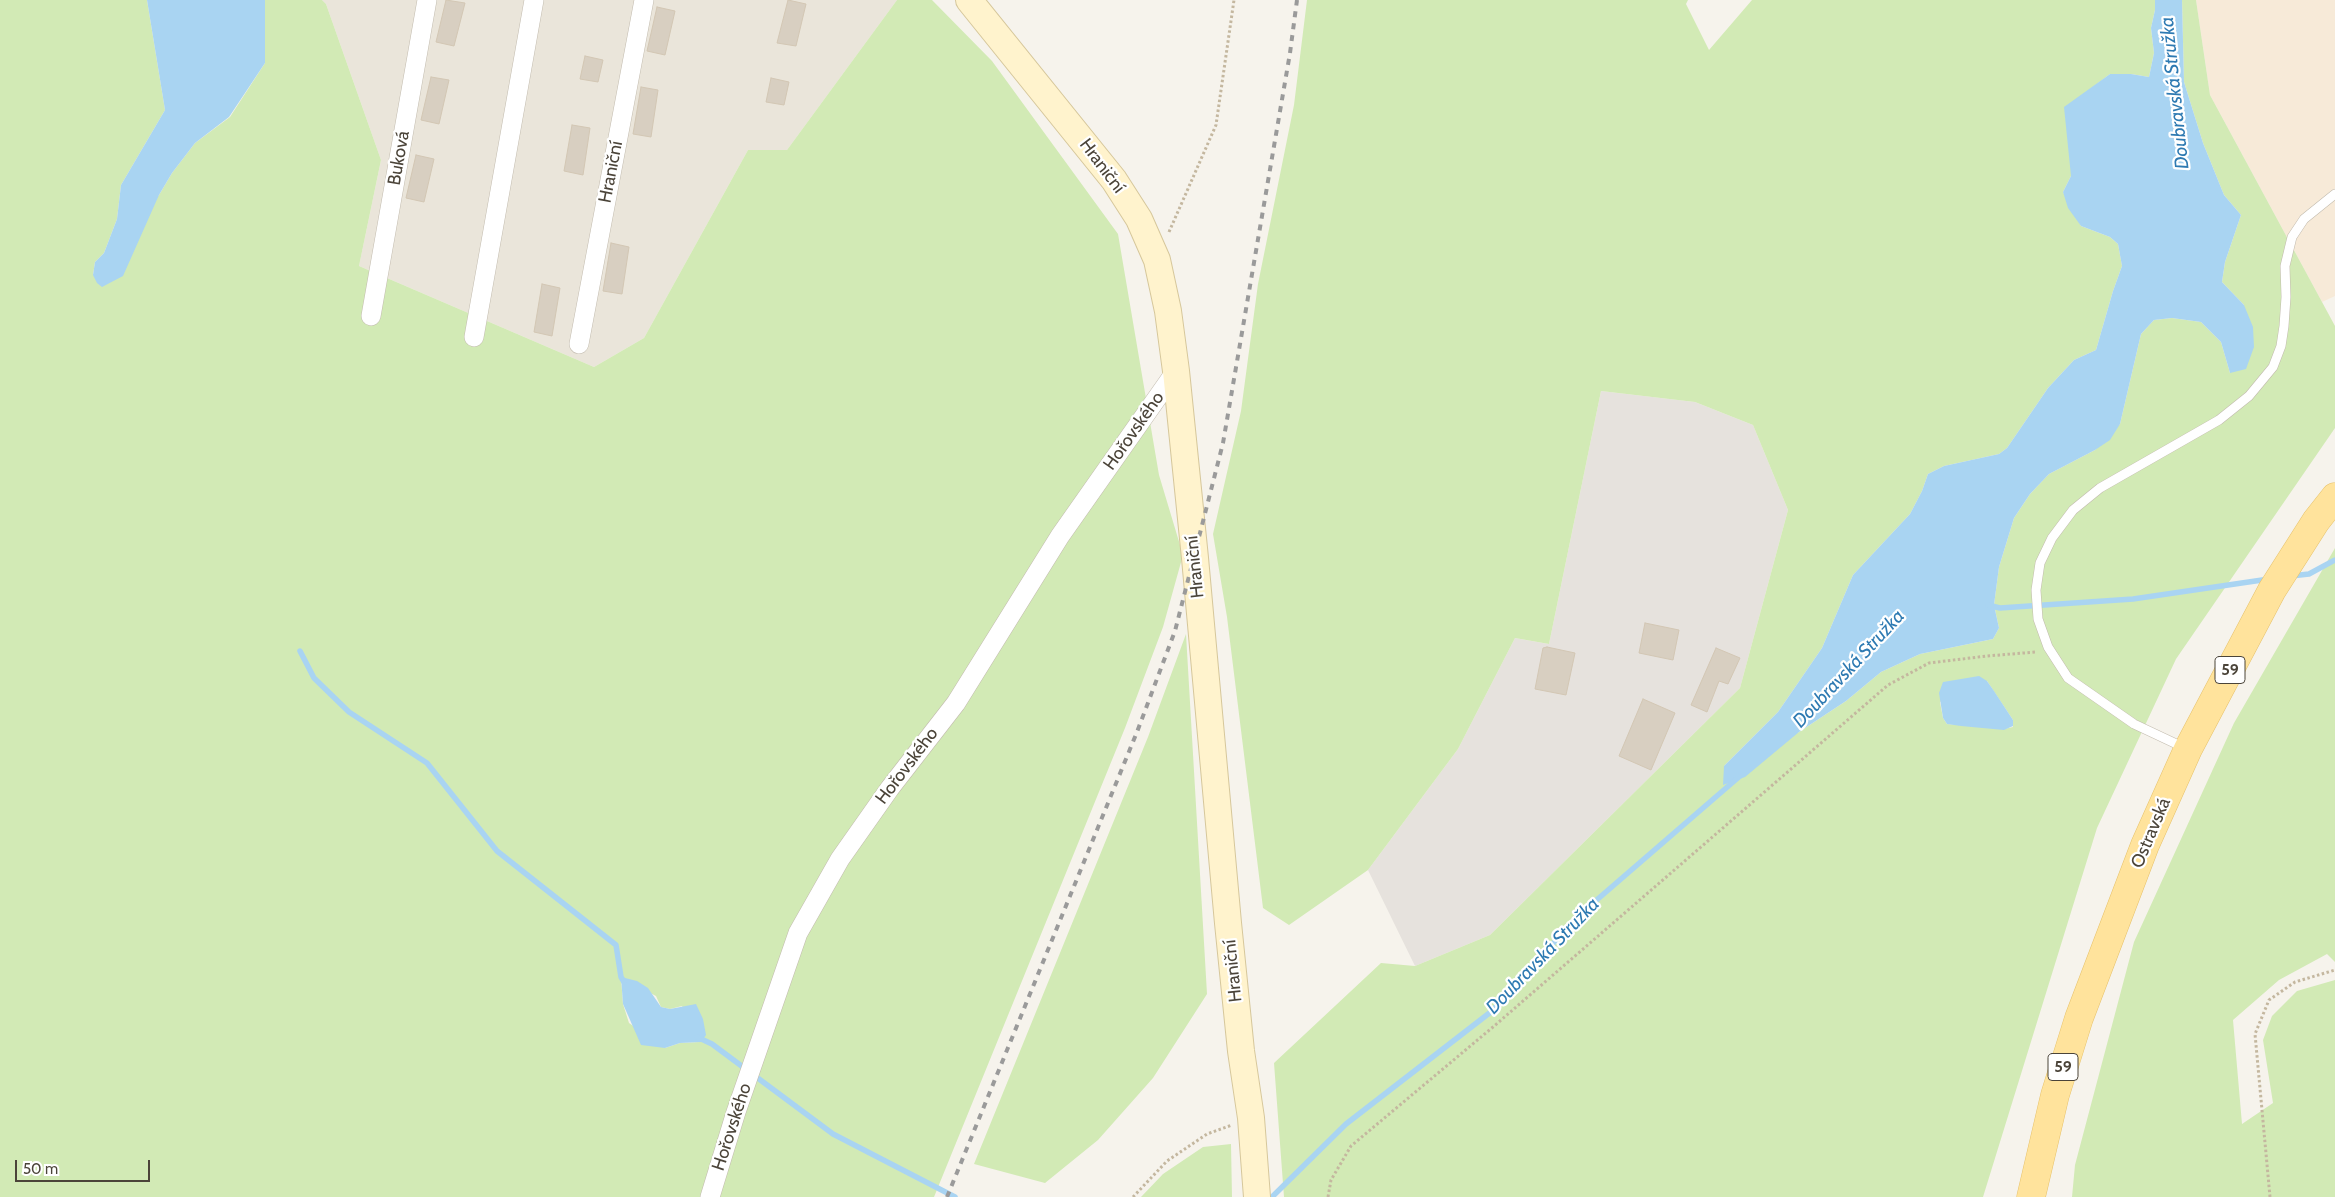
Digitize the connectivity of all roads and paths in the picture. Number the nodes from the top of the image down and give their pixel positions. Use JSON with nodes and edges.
{"nodes":[{"id":1,"x":426,"y":0,"type":"edge"},
{"id":2,"x":534,"y":0,"type":"edge"},
{"id":3,"x":644,"y":0,"type":"edge"},
{"id":4,"x":969,"y":0,"type":"edge"},
{"id":5,"x":1234,"y":0,"type":"edge"},
{"id":6,"x":2335,"y":194,"type":"edge"},
{"id":7,"x":1157,"y":260,"type":"junction"},
{"id":8,"x":371,"y":316,"type":"dead end"},
{"id":9,"x":474,"y":336,"type":"dead end"},
{"id":10,"x":579,"y":344,"type":"dead end"},
{"id":11,"x":1176,"y":371,"type":"junction"},
{"id":12,"x":2335,"y":497,"type":"edge"},
{"id":13,"x":2048,"y":646,"type":"junction"},
{"id":14,"x":2188,"y":749,"type":"junction"},
{"id":15,"x":2335,"y":970,"type":"edge"},
{"id":16,"x":1251,"y":1118,"type":"junction"},
{"id":17,"x":710,"y":1197,"type":"edge"},
{"id":18,"x":1133,"y":1197,"type":"edge"},
{"id":19,"x":1257,"y":1197,"type":"edge"},
{"id":20,"x":1328,"y":1197,"type":"edge"},
{"id":21,"x":2031,"y":1197,"type":"edge"},
{"id":22,"x":2270,"y":1197,"type":"edge"}],
"edges":[{"from":1,"to":8,"type":"street","name":"Buková"},
{"from":2,"to":9,"type":"street"},
{"from":3,"to":10,"type":"street","name":"Hraniční"},
{"from":4,"to":7,"type":"main road","name":"Hraniční"},
{"from":5,"to":7,"type":"path"},
{"from":6,"to":13,"type":"lane"},
{"from":7,"to":11,"type":"main road","name":"Hraniční"},
{"from":11,"to":16,"type":"main road","name":"Hraniční"},
{"from":11,"to":17,"type":"street","name":"Hořovského"},
{"from":12,"to":14,"type":"main road","name":"Ostravská","number":"59"},
{"from":13,"to":14,"type":"lane"},
{"from":13,"to":20,"type":"path"},
{"from":14,"to":21,"type":"main road","name":"Ostravská","number":"59"},
{"from":15,"to":22,"type":"path"},
{"from":16,"to":18,"type":"path"},
{"from":16,"to":19,"type":"main road","name":"Hraniční"}]}
